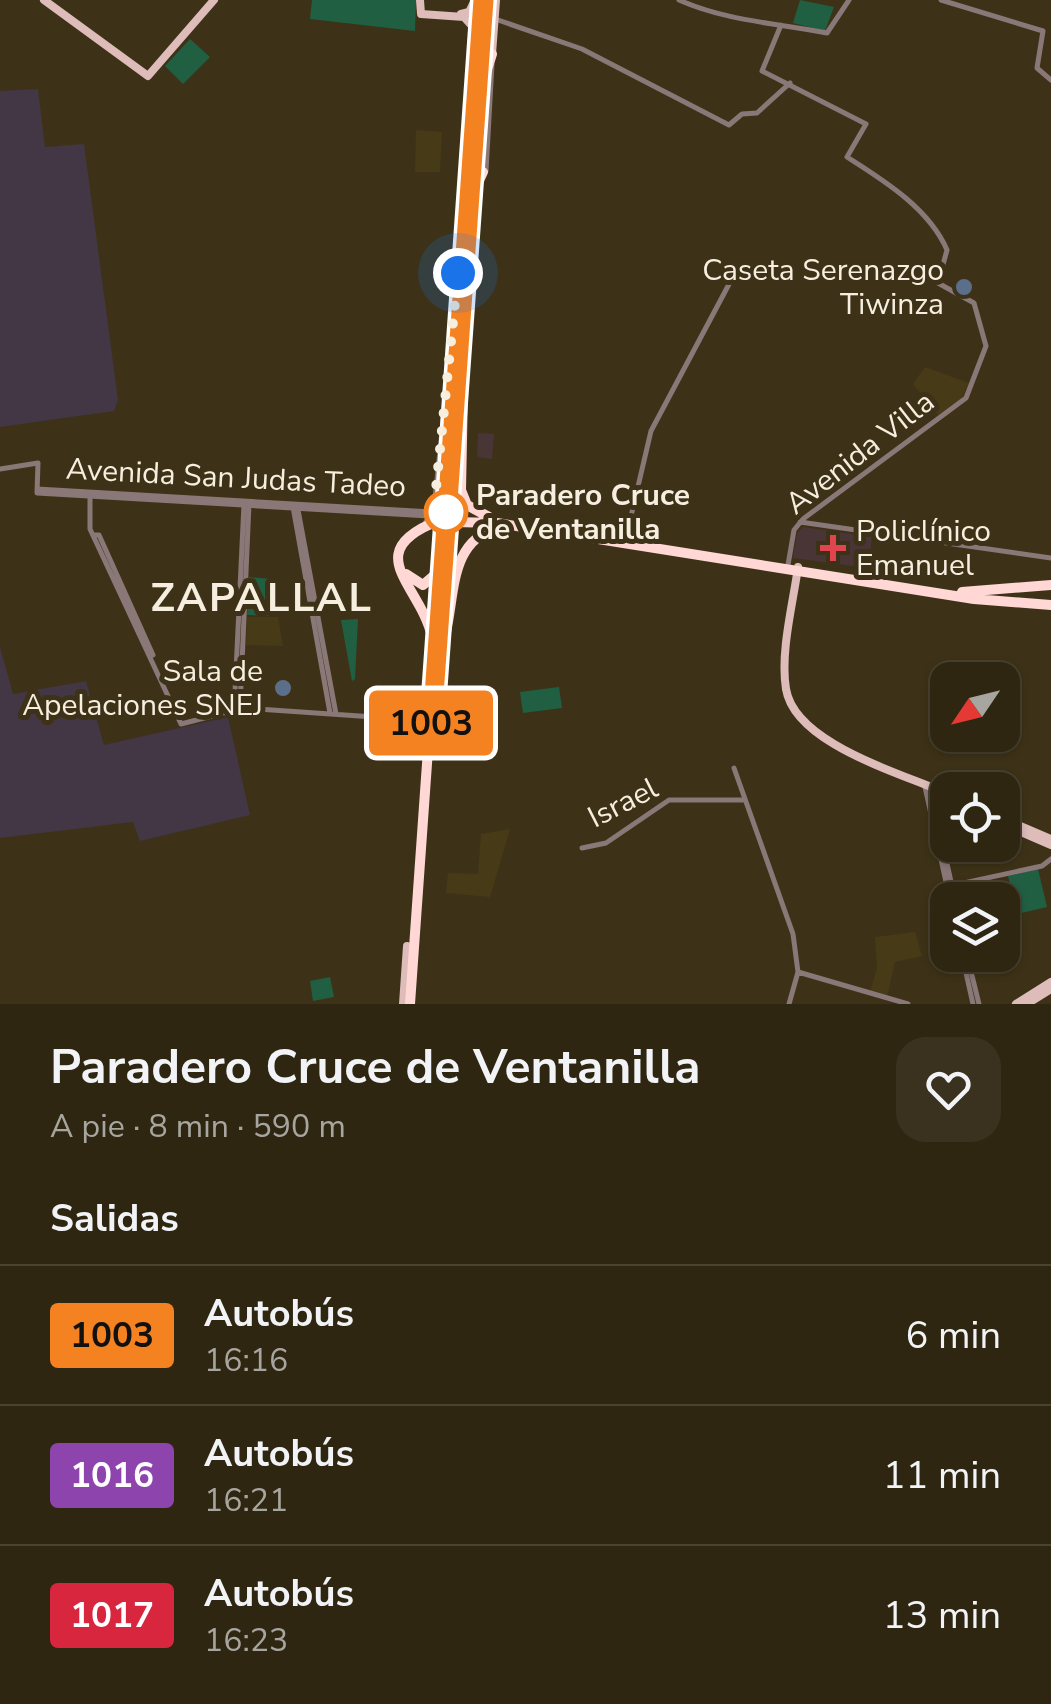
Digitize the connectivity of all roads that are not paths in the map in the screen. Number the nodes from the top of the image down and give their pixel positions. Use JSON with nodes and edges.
{"nodes":[{"id":1,"x":44,"y":0,"type":"edge"},
{"id":2,"x":214,"y":0,"type":"edge"},
{"id":3,"x":420,"y":0,"type":"edge"},
{"id":4,"x":479,"y":0,"type":"edge"},
{"id":5,"x":679,"y":0,"type":"edge"},
{"id":6,"x":849,"y":0,"type":"edge"},
{"id":7,"x":941,"y":0,"type":"edge"},
{"id":8,"x":497,"y":3,"type":"edge"},
{"id":9,"x":470,"y":19,"type":"junction"},
{"id":10,"x":494,"y":19,"type":"junction"},
{"id":11,"x":781,"y":25,"type":"junction"},
{"id":12,"x":481,"y":49,"type":"junction"},
{"id":13,"x":1051,"y":80,"type":"edge"},
{"id":14,"x":790,"y":82,"type":"junction"},
{"id":15,"x":478,"y":171,"type":"junction"},
{"id":16,"x":733,"y":267,"type":"dead end"},
{"id":17,"x":463,"y":326,"type":"junction"},
{"id":18,"x":0,"y":469,"type":"edge"},
{"id":19,"x":90,"y":494,"type":"junction"},
{"id":20,"x":247,"y":503,"type":"junction"},
{"id":21,"x":295,"y":506,"type":"junction"},
{"id":22,"x":490,"y":517,"type":"junction"},
{"id":23,"x":436,"y":519,"type":"junction"},
{"id":24,"x":800,"y":522,"type":"junction"},
{"id":25,"x":511,"y":526,"type":"junction"},
{"id":26,"x":625,"y":542,"type":"junction"},
{"id":27,"x":1051,"y":560,"type":"edge"},
{"id":28,"x":442,"y":562,"type":"junction"},
{"id":29,"x":794,"y":568,"type":"junction"},
{"id":30,"x":1051,"y":585,"type":"edge"},
{"id":31,"x":1051,"y":605,"type":"edge"},
{"id":32,"x":437,"y":654,"type":"junction"},
{"id":33,"x":237,"y":711,"type":"junction"},
{"id":34,"x":333,"y":713,"type":"junction"},
{"id":35,"x":431,"y":722,"type":"junction"},
{"id":36,"x":734,"y":768,"type":"dead end"},
{"id":37,"x":928,"y":788,"type":"joint"},
{"id":38,"x":745,"y":800,"type":"junction"},
{"id":39,"x":1020,"y":829,"type":"edge"},
{"id":40,"x":1051,"y":842,"type":"edge"},
{"id":41,"x":582,"y":848,"type":"dead end"},
{"id":42,"x":1051,"y":859,"type":"edge"},
{"id":43,"x":949,"y":882,"type":"edge"},
{"id":44,"x":968,"y":882,"type":"edge"},
{"id":45,"x":416,"y":918,"type":"junction"},
{"id":46,"x":408,"y":946,"type":"joint"},
{"id":47,"x":798,"y":972,"type":"junction"},
{"id":48,"x":968,"y":972,"type":"edge"},
{"id":49,"x":1051,"y":986,"type":"edge"},
{"id":50,"x":873,"y":996,"type":"junction"},
{"id":51,"x":409,"y":1004,"type":"edge"},
{"id":52,"x":789,"y":1004,"type":"edge"},
{"id":53,"x":871,"y":1004,"type":"edge"},
{"id":54,"x":908,"y":1004,"type":"edge"},
{"id":55,"x":976,"y":1004,"type":"edge"},
{"id":56,"x":1016,"y":1004,"type":"edge"},
{"id":57,"x":1027,"y":1004,"type":"edge"}],
"edges":[{"from":1,"to":2,"type":"main road"},
{"from":3,"to":9,"type":"main road"},
{"from":4,"to":9,"type":"main road"},
{"from":4,"to":9,"type":"main road"},
{"from":4,"to":12,"type":"highway"},
{"from":5,"to":11,"type":"street"},
{"from":6,"to":11,"type":"street"},
{"from":7,"to":13,"type":"street"},
{"from":8,"to":10,"type":"main road"},
{"from":9,"to":12,"type":"main road"},
{"from":10,"to":12,"type":"main road"},
{"from":10,"to":14,"type":"street"},
{"from":11,"to":14,"type":"street"},
{"from":12,"to":15,"type":"street"},
{"from":12,"to":15,"type":"highway"},
{"from":12,"to":15,"type":"highway"},
{"from":12,"to":23,"type":"street"},
{"from":14,"to":24,"type":"street","name":"Avenida Villa"},
{"from":15,"to":17,"type":"highway"},
{"from":15,"to":28,"type":"highway"},
{"from":16,"to":26,"type":"street"},
{"from":17,"to":22,"type":"highway"},
{"from":17,"to":32,"type":"highway"},
{"from":18,"to":19,"type":"street","name":"Avenida San Judas Tadeo"},
{"from":19,"to":20,"type":"street","name":"Avenida San Judas Tadeo"},
{"from":19,"to":33,"type":"street"},
{"from":20,"to":21,"type":"street","name":"Avenida San Judas Tadeo"},
{"from":20,"to":33,"type":"street"},
{"from":21,"to":23,"type":"street","name":"Avenida San Judas Tadeo"},
{"from":21,"to":34,"type":"street"},
{"from":22,"to":25,"type":"highway"},
{"from":22,"to":26,"type":"highway"},
{"from":23,"to":28,"type":"highway"},
{"from":23,"to":32,"type":"highway"},
{"from":24,"to":27,"type":"street"},
{"from":24,"to":29,"type":"street","name":"Avenida Villa"},
{"from":25,"to":26,"type":"highway"},
{"from":25,"to":32,"type":"highway"},
{"from":26,"to":29,"type":"highway"},
{"from":28,"to":32,"type":"highway"},
{"from":29,"to":30,"type":"highway"},
{"from":29,"to":31,"type":"highway"},
{"from":29,"to":37,"type":"main road"},
{"from":32,"to":35,"type":"highway"},
{"from":33,"to":34,"type":"street"},
{"from":33,"to":35,"type":"street"},
{"from":34,"to":35,"type":"street"},
{"from":35,"to":45,"type":"highway"},
{"from":35,"to":51,"type":"highway"},
{"from":36,"to":38,"type":"street"},
{"from":37,"to":43,"type":"street"},
{"from":38,"to":41,"type":"street","name":"Israel"},
{"from":38,"to":47,"type":"street"},
{"from":39,"to":40,"type":"main road"},
{"from":42,"to":44,"type":"street"},
{"from":45,"to":46,"type":"highway"},
{"from":45,"to":51,"type":"highway"},
{"from":46,"to":51,"type":"main road"},
{"from":47,"to":50,"type":"street"},
{"from":47,"to":52,"type":"street"},
{"from":48,"to":55,"type":"street"},
{"from":49,"to":56,"type":"main road"},
{"from":49,"to":57,"type":"main road"},
{"from":50,"to":53,"type":"street"},
{"from":50,"to":54,"type":"street"}]}
